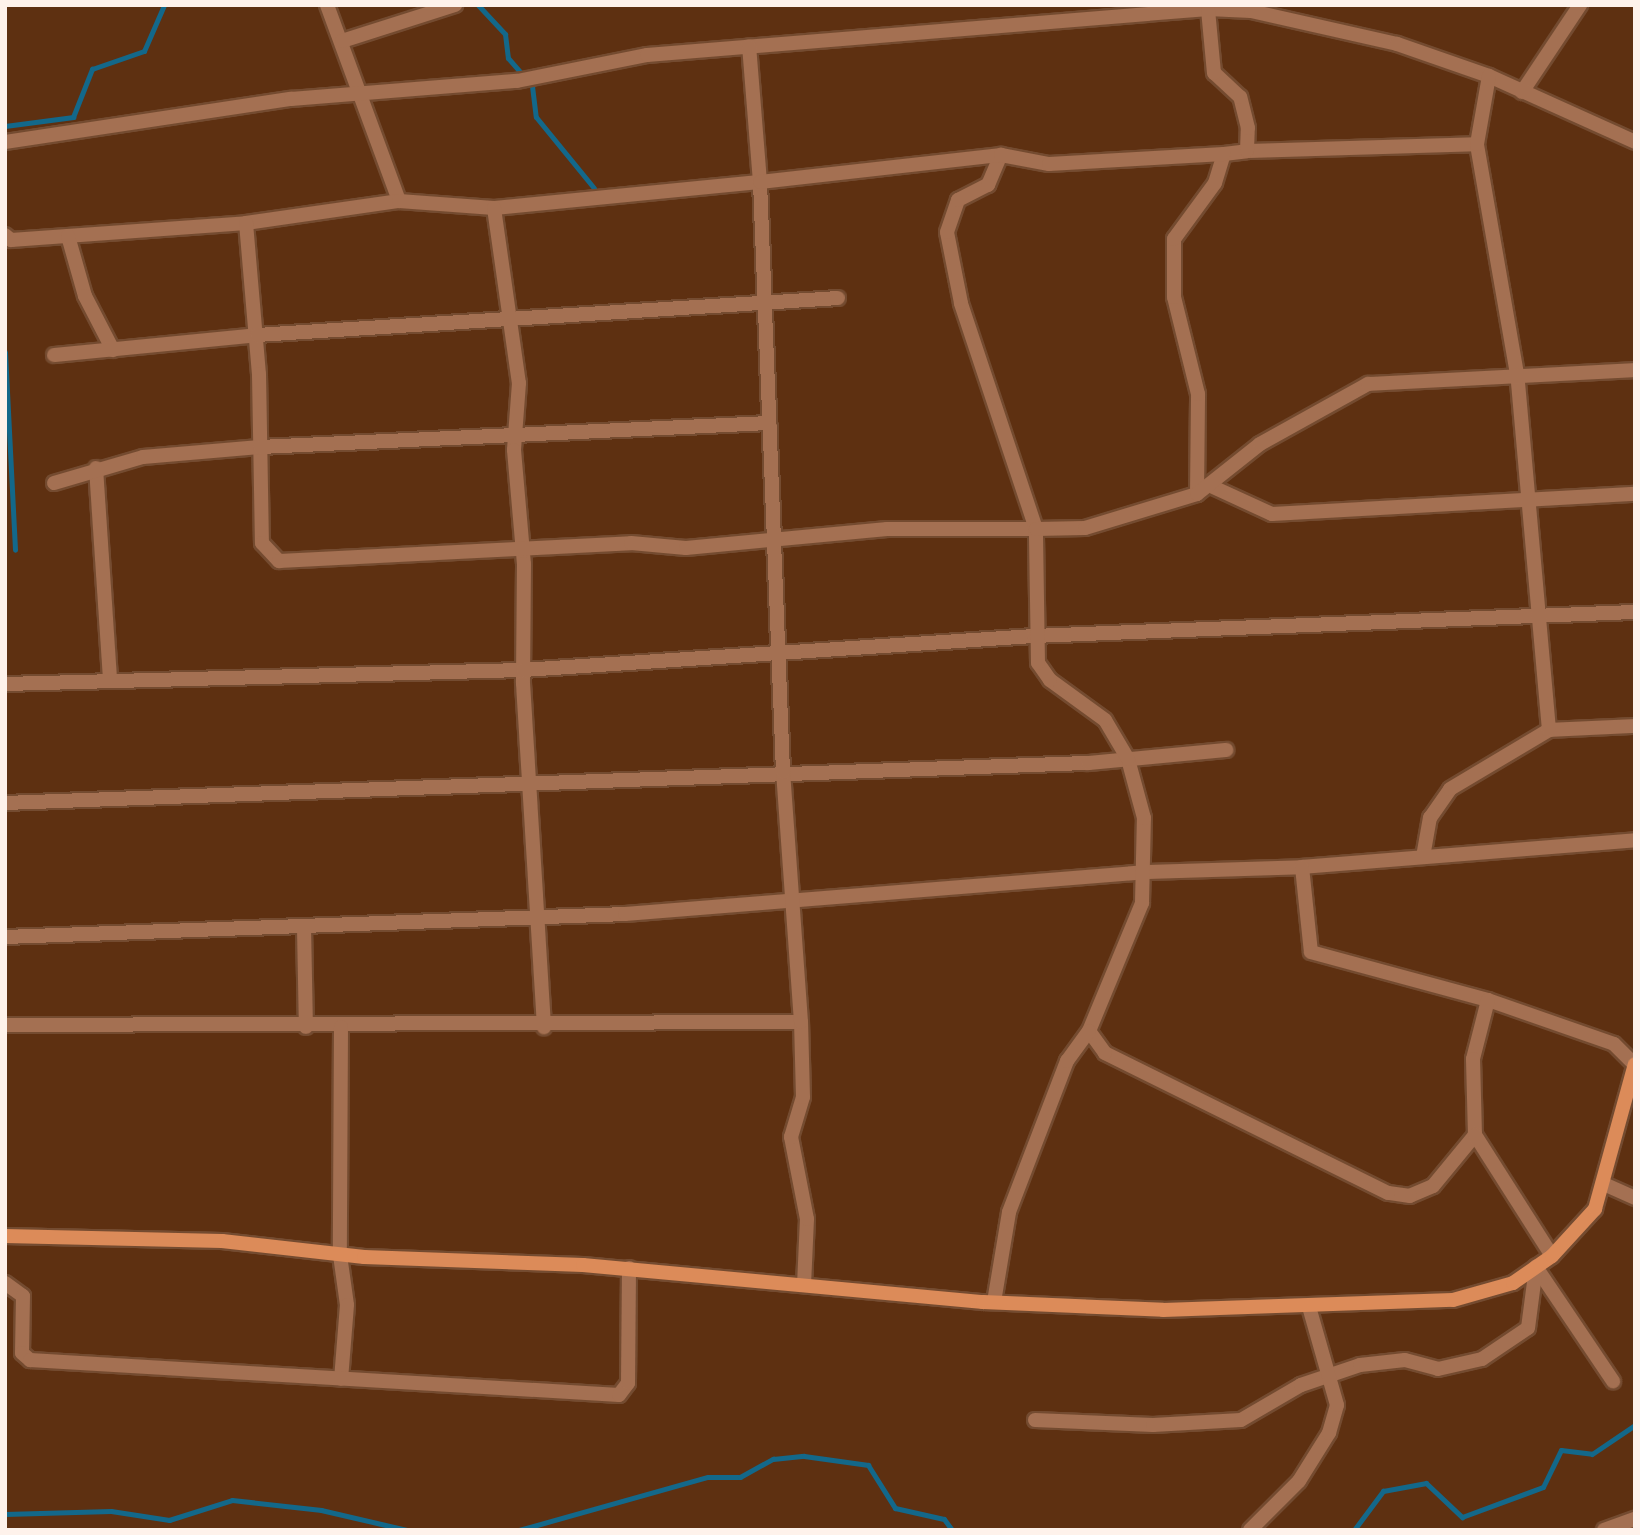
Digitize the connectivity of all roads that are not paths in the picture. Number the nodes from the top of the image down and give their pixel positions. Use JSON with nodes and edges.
{"nodes":[{"id":1,"x":327,"y":5,"type":"edge"},
{"id":2,"x":455,"y":5,"type":"edge"},
{"id":3,"x":1580,"y":5,"type":"edge"},
{"id":4,"x":1208,"y":9,"type":"junction"},
{"id":5,"x":342,"y":41,"type":"junction"},
{"id":6,"x":749,"y":46,"type":"junction"},
{"id":7,"x":1489,"y":76,"type":"junction"},
{"id":8,"x":360,"y":92,"type":"junction"},
{"id":9,"x":1522,"y":92,"type":"junction"},
{"id":10,"x":5,"y":142,"type":"edge"},
{"id":11,"x":1635,"y":142,"type":"edge"},
{"id":12,"x":1478,"y":144,"type":"junction"},
{"id":13,"x":1247,"y":151,"type":"junction"},
{"id":14,"x":1224,"y":153,"type":"junction"},
{"id":15,"x":1001,"y":155,"type":"junction"},
{"id":16,"x":760,"y":182,"type":"junction"},
{"id":17,"x":399,"y":201,"type":"junction"},
{"id":18,"x":494,"y":208,"type":"junction"},
{"id":19,"x":246,"y":223,"type":"junction"},
{"id":20,"x":5,"y":235,"type":"edge"},
{"id":21,"x":68,"y":236,"type":"junction"},
{"id":22,"x":838,"y":298,"type":"dead end"},
{"id":23,"x":764,"y":302,"type":"junction"},
{"id":24,"x":511,"y":318,"type":"junction"},
{"id":25,"x":257,"y":335,"type":"junction"},
{"id":26,"x":113,"y":350,"type":"junction"},
{"id":27,"x":54,"y":355,"type":"dead end"},
{"id":28,"x":1635,"y":370,"type":"edge"},
{"id":29,"x":1517,"y":374,"type":"junction"},
{"id":30,"x":769,"y":423,"type":"junction"},
{"id":31,"x":515,"y":438,"type":"junction"},
{"id":32,"x":260,"y":447,"type":"junction"},
{"id":33,"x":96,"y":468,"type":"junction"},
{"id":34,"x":54,"y":483,"type":"dead end"},
{"id":35,"x":1213,"y":487,"type":"junction"},
{"id":36,"x":1197,"y":494,"type":"junction"},
{"id":37,"x":1635,"y":494,"type":"edge"},
{"id":38,"x":1528,"y":499,"type":"junction"},
{"id":39,"x":1036,"y":529,"type":"junction"},
{"id":40,"x":772,"y":538,"type":"junction"},
{"id":41,"x":523,"y":546,"type":"junction"},
{"id":42,"x":1635,"y":611,"type":"edge"},
{"id":43,"x":1537,"y":616,"type":"junction"},
{"id":44,"x":1034,"y":636,"type":"junction"},
{"id":45,"x":777,"y":653,"type":"junction"},
{"id":46,"x":523,"y":670,"type":"junction"},
{"id":47,"x":110,"y":680,"type":"junction"},
{"id":48,"x":5,"y":684,"type":"edge"},
{"id":49,"x":1635,"y":726,"type":"edge"},
{"id":50,"x":1549,"y":730,"type":"junction"},
{"id":51,"x":1226,"y":750,"type":"dead end"},
{"id":52,"x":1128,"y":759,"type":"junction"},
{"id":53,"x":783,"y":772,"type":"junction"},
{"id":54,"x":531,"y":782,"type":"junction"},
{"id":55,"x":5,"y":803,"type":"edge"},
{"id":56,"x":1635,"y":840,"type":"edge"},
{"id":57,"x":1423,"y":857,"type":"junction"},
{"id":58,"x":1302,"y":867,"type":"junction"},
{"id":59,"x":1147,"y":872,"type":"junction"},
{"id":60,"x":793,"y":904,"type":"junction"},
{"id":61,"x":541,"y":917,"type":"junction"},
{"id":62,"x":304,"y":927,"type":"junction"},
{"id":63,"x":5,"y":937,"type":"edge"},
{"id":64,"x":1488,"y":1000,"type":"junction"},
{"id":65,"x":801,"y":1022,"type":"junction"},
{"id":66,"x":5,"y":1026,"type":"edge"},
{"id":67,"x":306,"y":1027,"type":"junction"},
{"id":68,"x":341,"y":1027,"type":"junction"},
{"id":69,"x":544,"y":1027,"type":"junction"},
{"id":70,"x":1089,"y":1031,"type":"junction"},
{"id":71,"x":1634,"y":1064,"type":"edge"},
{"id":72,"x":1475,"y":1135,"type":"junction"},
{"id":73,"x":1606,"y":1185,"type":"junction"},
{"id":74,"x":1635,"y":1198,"type":"edge"},
{"id":75,"x":5,"y":1236,"type":"edge"},
{"id":76,"x":340,"y":1255,"type":"junction"},
{"id":77,"x":1552,"y":1256,"type":"junction"},
{"id":78,"x":1536,"y":1267,"type":"junction"},
{"id":79,"x":629,"y":1268,"type":"junction"},
{"id":80,"x":5,"y":1283,"type":"edge"},
{"id":81,"x":804,"y":1285,"type":"junction"},
{"id":82,"x":995,"y":1303,"type":"junction"},
{"id":83,"x":1309,"y":1307,"type":"junction"},
{"id":84,"x":1334,"y":1377,"type":"junction"},
{"id":85,"x":341,"y":1380,"type":"junction"},
{"id":86,"x":1613,"y":1381,"type":"dead end"},
{"id":87,"x":1035,"y":1420,"type":"dead end"},
{"id":88,"x":1635,"y":1519,"type":"edge"},
{"id":89,"x":1250,"y":1530,"type":"edge"},
{"id":90,"x":1604,"y":1530,"type":"edge"}],
"edges":[{"from":1,"to":5,"type":"street"},
{"from":2,"to":5,"type":"street"},
{"from":3,"to":9,"type":"street"},
{"from":4,"to":6,"type":"street"},
{"from":4,"to":7,"type":"street"},
{"from":4,"to":13,"type":"street"},
{"from":5,"to":8,"type":"street"},
{"from":6,"to":8,"type":"street"},
{"from":6,"to":16,"type":"street"},
{"from":7,"to":9,"type":"street"},
{"from":7,"to":12,"type":"street"},
{"from":8,"to":10,"type":"street"},
{"from":8,"to":17,"type":"street"},
{"from":9,"to":11,"type":"street"},
{"from":12,"to":13,"type":"street"},
{"from":12,"to":29,"type":"street"},
{"from":13,"to":14,"type":"street"},
{"from":14,"to":15,"type":"street"},
{"from":14,"to":36,"type":"street"},
{"from":15,"to":16,"type":"street"},
{"from":15,"to":39,"type":"street"},
{"from":16,"to":18,"type":"street"},
{"from":16,"to":23,"type":"street"},
{"from":17,"to":18,"type":"street"},
{"from":17,"to":19,"type":"street"},
{"from":18,"to":24,"type":"street"},
{"from":19,"to":21,"type":"street"},
{"from":19,"to":25,"type":"street"},
{"from":20,"to":21,"type":"street"},
{"from":21,"to":26,"type":"street"},
{"from":22,"to":23,"type":"street"},
{"from":23,"to":24,"type":"street"},
{"from":23,"to":30,"type":"street"},
{"from":24,"to":25,"type":"street"},
{"from":24,"to":31,"type":"street"},
{"from":25,"to":26,"type":"street"},
{"from":25,"to":32,"type":"street"},
{"from":26,"to":27,"type":"street"},
{"from":28,"to":29,"type":"street"},
{"from":29,"to":35,"type":"street"},
{"from":29,"to":38,"type":"street"},
{"from":30,"to":31,"type":"street"},
{"from":30,"to":40,"type":"street"},
{"from":31,"to":32,"type":"street"},
{"from":31,"to":41,"type":"street"},
{"from":32,"to":33,"type":"street"},
{"from":32,"to":41,"type":"street"},
{"from":33,"to":34,"type":"street"},
{"from":33,"to":47,"type":"street"},
{"from":35,"to":36,"type":"street"},
{"from":35,"to":38,"type":"street"},
{"from":36,"to":39,"type":"street"},
{"from":37,"to":38,"type":"street"},
{"from":38,"to":43,"type":"street"},
{"from":39,"to":40,"type":"street"},
{"from":39,"to":44,"type":"street"},
{"from":40,"to":41,"type":"street"},
{"from":40,"to":45,"type":"street"},
{"from":41,"to":46,"type":"street"},
{"from":42,"to":43,"type":"street"},
{"from":43,"to":44,"type":"street"},
{"from":43,"to":50,"type":"street"},
{"from":44,"to":45,"type":"street"},
{"from":44,"to":52,"type":"street"},
{"from":45,"to":46,"type":"street"},
{"from":45,"to":53,"type":"street"},
{"from":46,"to":47,"type":"street"},
{"from":46,"to":54,"type":"street"},
{"from":47,"to":48,"type":"street"},
{"from":49,"to":50,"type":"street"},
{"from":50,"to":57,"type":"street"},
{"from":51,"to":52,"type":"street"},
{"from":52,"to":53,"type":"street"},
{"from":52,"to":59,"type":"street"},
{"from":53,"to":54,"type":"street"},
{"from":53,"to":60,"type":"street"},
{"from":54,"to":55,"type":"street"},
{"from":54,"to":61,"type":"street"},
{"from":56,"to":57,"type":"street"},
{"from":57,"to":58,"type":"street"},
{"from":58,"to":59,"type":"street"},
{"from":58,"to":64,"type":"street"},
{"from":59,"to":60,"type":"street"},
{"from":59,"to":70,"type":"street"},
{"from":60,"to":61,"type":"street"},
{"from":60,"to":65,"type":"street"},
{"from":61,"to":62,"type":"street"},
{"from":61,"to":69,"type":"street"},
{"from":62,"to":63,"type":"street"},
{"from":62,"to":67,"type":"street"},
{"from":64,"to":71,"type":"street"},
{"from":64,"to":72,"type":"street"},
{"from":65,"to":69,"type":"street"},
{"from":65,"to":81,"type":"street"},
{"from":66,"to":67,"type":"street"},
{"from":67,"to":68,"type":"street"},
{"from":68,"to":69,"type":"street"},
{"from":68,"to":76,"type":"street"},
{"from":70,"to":72,"type":"street"},
{"from":70,"to":82,"type":"street"},
{"from":71,"to":73,"type":"street"},
{"from":72,"to":77,"type":"street"},
{"from":73,"to":74,"type":"street"},
{"from":73,"to":77,"type":"street"},
{"from":75,"to":76,"type":"street"},
{"from":76,"to":79,"type":"street"},
{"from":76,"to":85,"type":"street"},
{"from":77,"to":78,"type":"street"},
{"from":78,"to":83,"type":"street"},
{"from":78,"to":84,"type":"street"},
{"from":78,"to":86,"type":"street"},
{"from":79,"to":81,"type":"street"},
{"from":79,"to":85,"type":"street"},
{"from":80,"to":85,"type":"street"},
{"from":81,"to":82,"type":"street"},
{"from":82,"to":83,"type":"street"},
{"from":83,"to":84,"type":"street"},
{"from":84,"to":87,"type":"street"},
{"from":84,"to":89,"type":"street"},
{"from":88,"to":90,"type":"street"}]}
